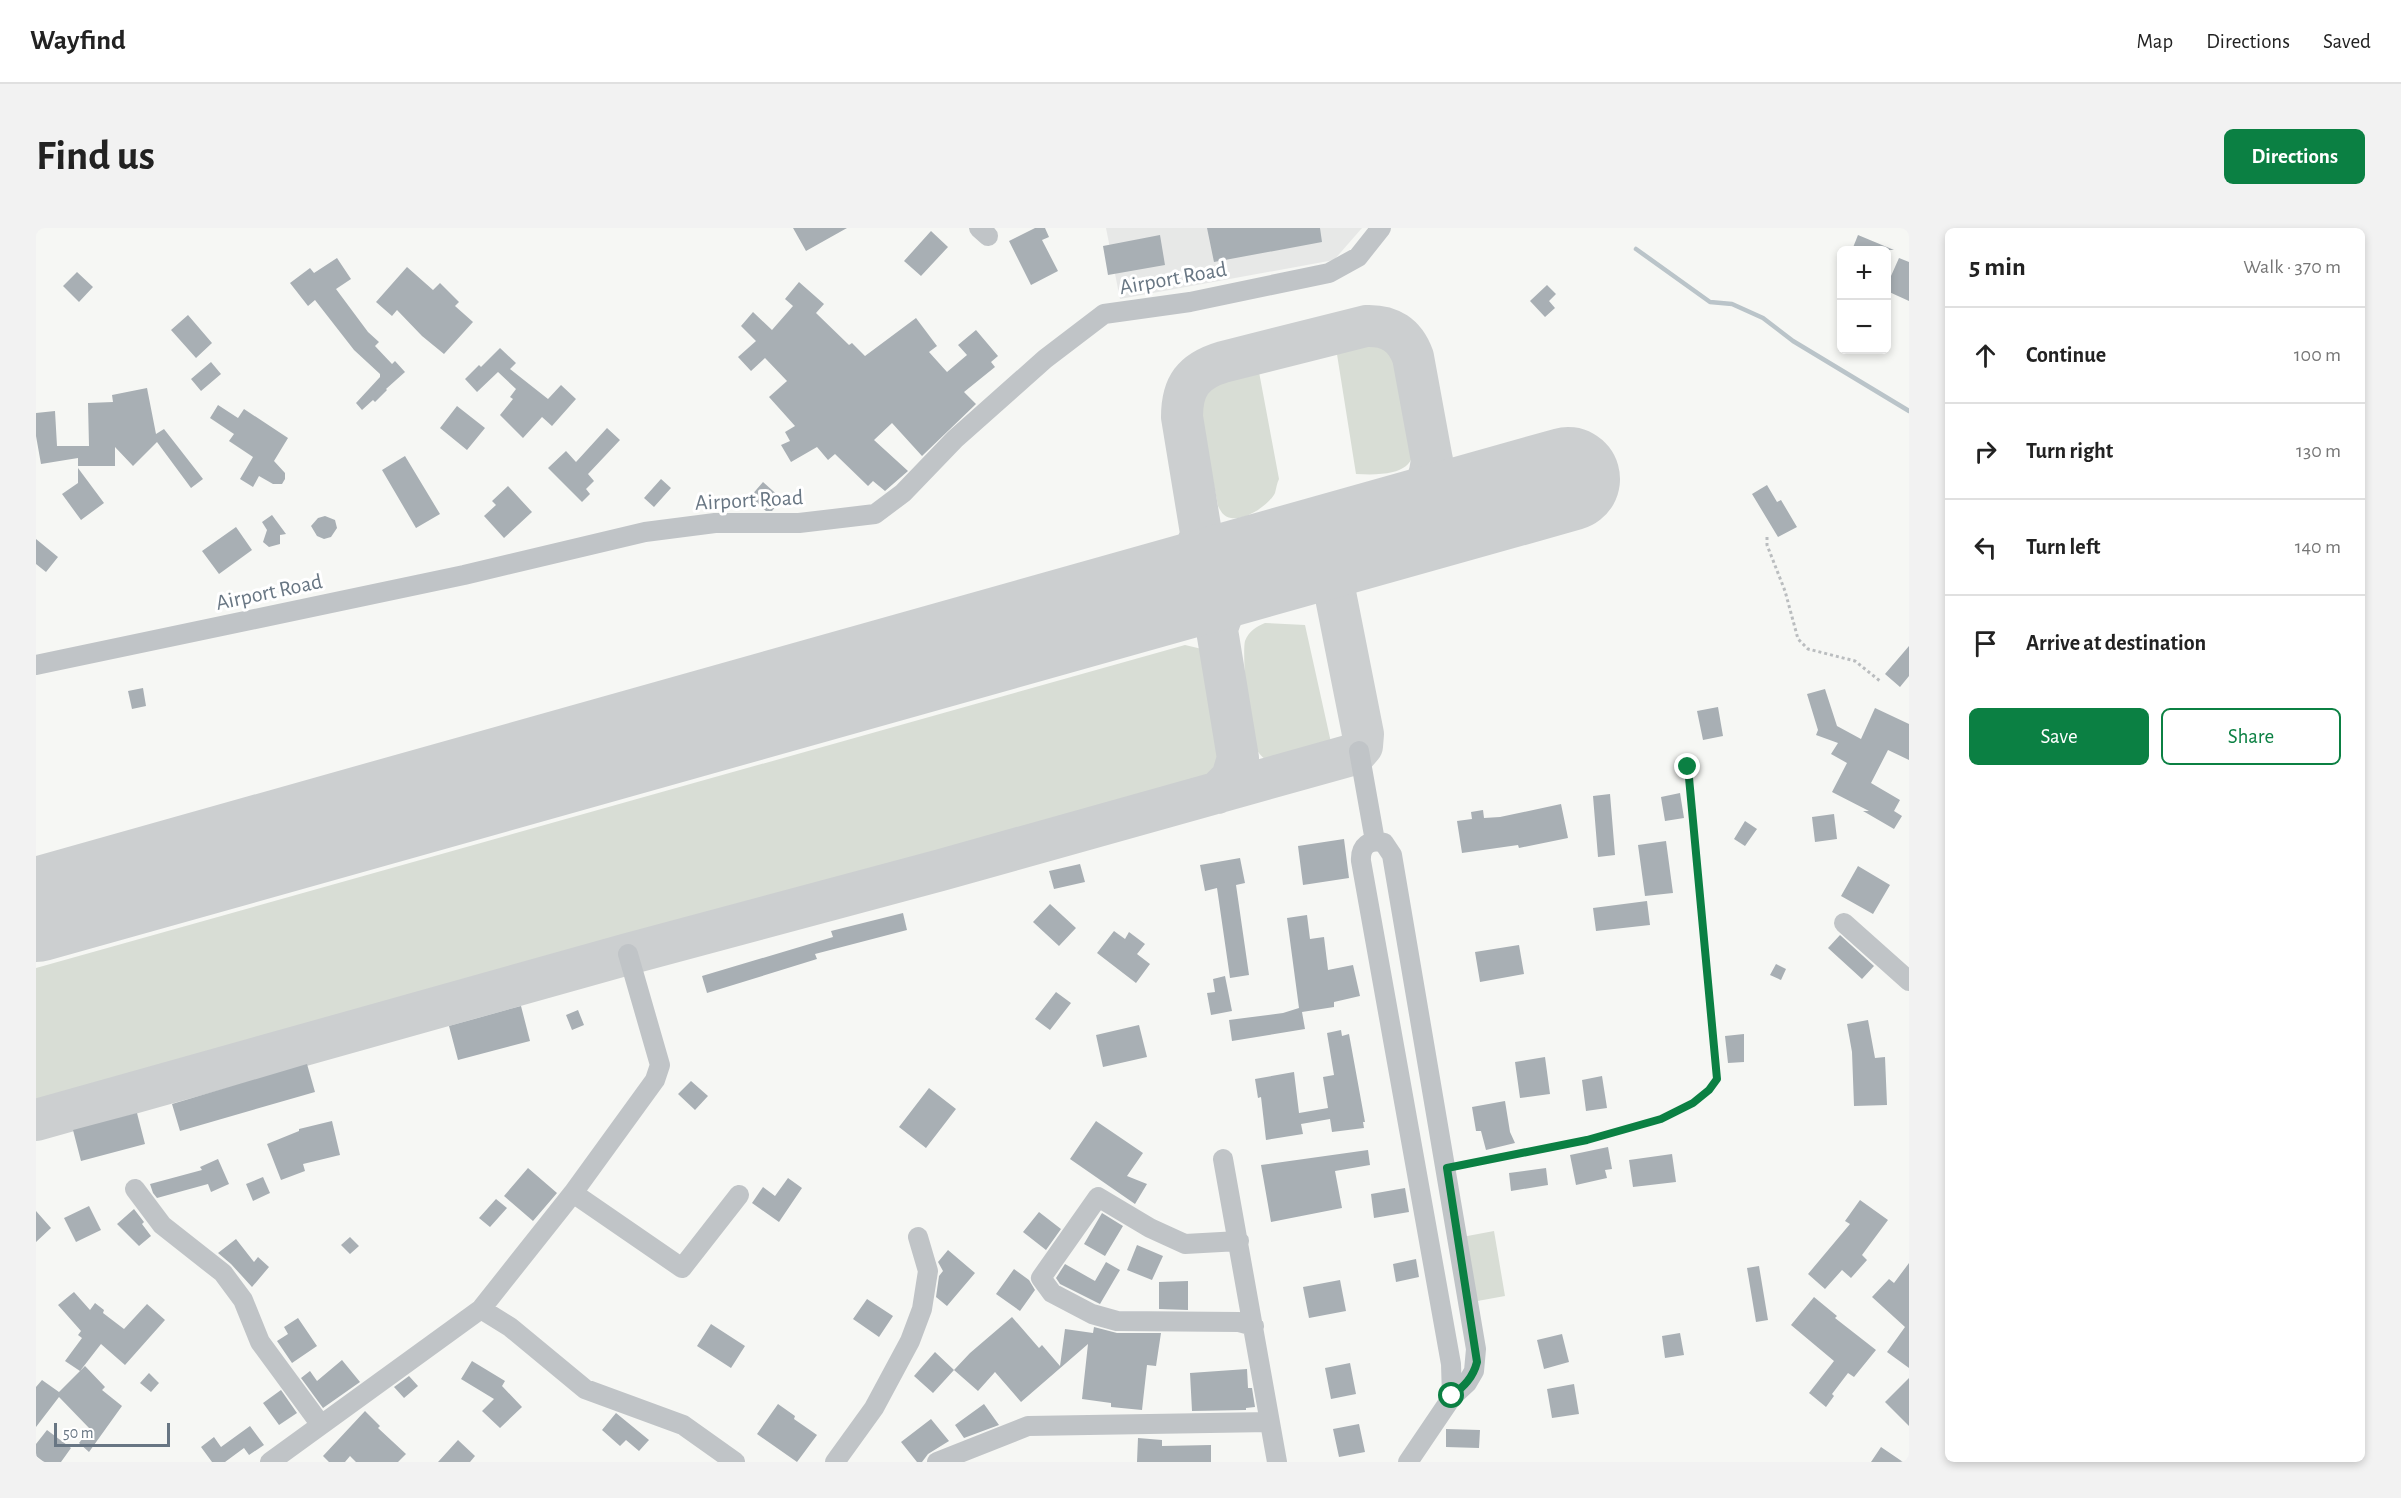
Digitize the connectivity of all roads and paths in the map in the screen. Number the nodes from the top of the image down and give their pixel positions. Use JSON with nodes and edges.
{"nodes":[{"id":1,"x":1381,"y":228,"type":"edge"},
{"id":2,"x":1767,"y":537,"type":"dead end"},
{"id":3,"x":36,"y":665,"type":"edge"},
{"id":4,"x":1880,"y":681,"type":"dead end"},
{"id":5,"x":1359,"y":751,"type":"dead end"},
{"id":6,"x":1688,"y":767,"type":"dead end"},
{"id":7,"x":1375,"y":841,"type":"junction"},
{"id":8,"x":1844,"y":923,"type":"dead end"},
{"id":9,"x":628,"y":954,"type":"dead end"},
{"id":10,"x":1909,"y":981,"type":"edge"},
{"id":11,"x":1223,"y":1158,"type":"dead end"},
{"id":12,"x":1447,"y":1168,"type":"junction"},
{"id":13,"x":135,"y":1189,"type":"dead end"},
{"id":14,"x":573,"y":1193,"type":"junction"},
{"id":15,"x":740,"y":1195,"type":"dead end"},
{"id":16,"x":918,"y":1237,"type":"dead end"},
{"id":17,"x":1239,"y":1241,"type":"junction"},
{"id":18,"x":481,"y":1309,"type":"junction"},
{"id":19,"x":1254,"y":1326,"type":"junction"},
{"id":20,"x":1452,"y":1396,"type":"junction"},
{"id":21,"x":1270,"y":1422,"type":"junction"},
{"id":22,"x":321,"y":1425,"type":"junction"},
{"id":23,"x":270,"y":1462,"type":"edge"},
{"id":24,"x":735,"y":1462,"type":"edge"},
{"id":25,"x":835,"y":1462,"type":"edge"},
{"id":26,"x":937,"y":1462,"type":"edge"},
{"id":27,"x":1277,"y":1462,"type":"edge"},
{"id":28,"x":1408,"y":1462,"type":"edge"}],
"edges":[{"from":1,"to":3,"type":"street","name":"Airport Road"},
{"from":2,"to":4,"type":"path"},
{"from":5,"to":7,"type":"street"},
{"from":6,"to":12,"type":"path"},
{"from":7,"to":12,"type":"street"},
{"from":7,"to":20,"type":"street"},
{"from":8,"to":10,"type":"street"},
{"from":9,"to":14,"type":"street"},
{"from":11,"to":17,"type":"street"},
{"from":12,"to":20,"type":"street"},
{"from":13,"to":22,"type":"street"},
{"from":14,"to":15,"type":"street"},
{"from":14,"to":18,"type":"street"},
{"from":16,"to":25,"type":"street"},
{"from":17,"to":19,"type":"street"},
{"from":17,"to":19,"type":"street"},
{"from":18,"to":22,"type":"street"},
{"from":18,"to":24,"type":"street"},
{"from":19,"to":21,"type":"street"},
{"from":20,"to":28,"type":"street"},
{"from":21,"to":26,"type":"street"},
{"from":21,"to":27,"type":"street"},
{"from":22,"to":23,"type":"street"}]}
